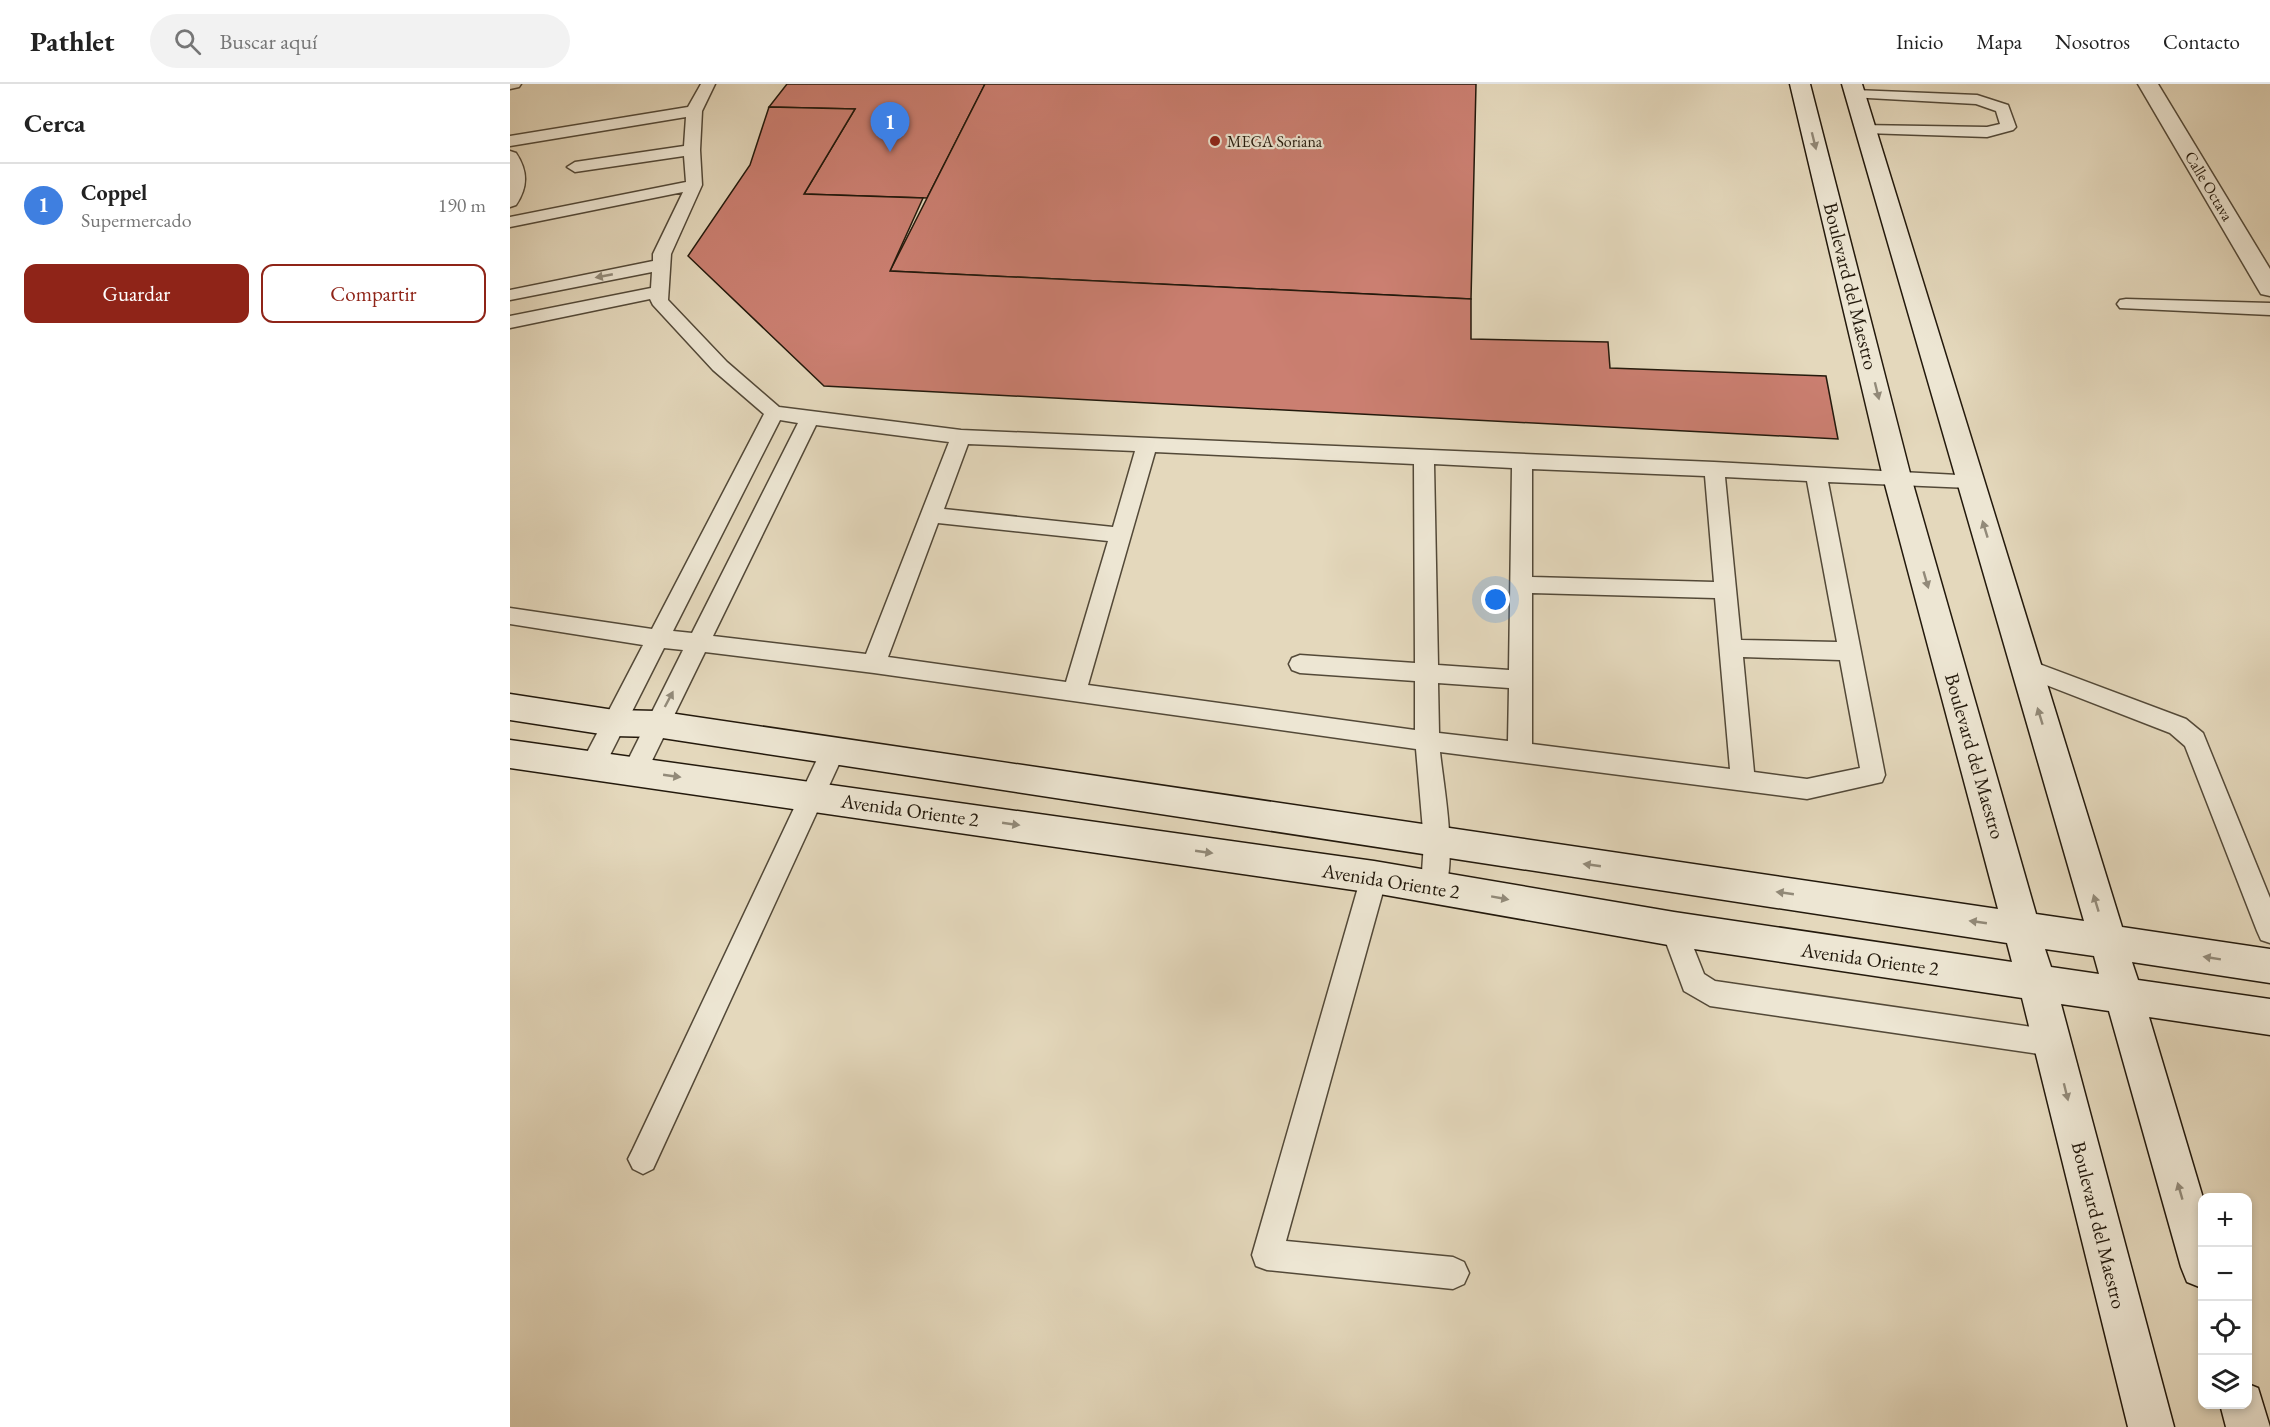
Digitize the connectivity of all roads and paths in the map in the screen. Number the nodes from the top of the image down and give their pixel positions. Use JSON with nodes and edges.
{"nodes":[{"id":1,"x":708,"y":84,"type":"edge"},
{"id":2,"x":1800,"y":84,"type":"edge"},
{"id":3,"x":2148,"y":84,"type":"edge"},
{"id":4,"x":1853,"y":89,"type":"edge"},
{"id":5,"x":694,"y":111,"type":"junction"},
{"id":6,"x":1865,"y":128,"type":"junction"},
{"id":7,"x":510,"y":141,"type":"edge"},
{"id":8,"x":692,"y":150,"type":"junction"},
{"id":9,"x":510,"y":156,"type":"edge"},
{"id":10,"x":575,"y":167,"type":"dead end"},
{"id":11,"x":694,"y":185,"type":"junction"},
{"id":12,"x":510,"y":202,"type":"edge"},
{"id":13,"x":510,"y":222,"type":"edge"},
{"id":14,"x":662,"y":265,"type":"junction"},
{"id":15,"x":2270,"y":289,"type":"edge"},
{"id":16,"x":659,"y":292,"type":"junction"},
{"id":17,"x":510,"y":295,"type":"edge"},
{"id":18,"x":2126,"y":304,"type":"dead end"},
{"id":19,"x":2270,"y":309,"type":"edge"},
{"id":20,"x":510,"y":322,"type":"edge"},
{"id":21,"x":774,"y":413,"type":"junction"},
{"id":22,"x":810,"y":418,"type":"junction"},
{"id":23,"x":961,"y":437,"type":"junction"},
{"id":24,"x":1147,"y":445,"type":"junction"},
{"id":25,"x":1424,"y":458,"type":"junction"},
{"id":26,"x":1522,"y":461,"type":"junction"},
{"id":27,"x":1714,"y":469,"type":"junction"},
{"id":28,"x":1816,"y":474,"type":"junction"},
{"id":29,"x":1897,"y":477,"type":"junction"},
{"id":30,"x":1970,"y":481,"type":"junction"},
{"id":31,"x":931,"y":515,"type":"junction"},
{"id":32,"x":1121,"y":535,"type":"junction"},
{"id":33,"x":1521,"y":585,"type":"junction"},
{"id":34,"x":1725,"y":590,"type":"junction"},
{"id":35,"x":510,"y":616,"type":"edge"},
{"id":36,"x":659,"y":638,"type":"junction"},
{"id":37,"x":699,"y":643,"type":"junction"},
{"id":38,"x":1730,"y":648,"type":"junction"},
{"id":39,"x":1849,"y":651,"type":"junction"},
{"id":40,"x":874,"y":664,"type":"junction"},
{"id":41,"x":1300,"y":664,"type":"dead end"},
{"id":42,"x":2026,"y":668,"type":"junction"},
{"id":43,"x":1426,"y":673,"type":"junction"},
{"id":44,"x":1520,"y":680,"type":"junction"},
{"id":45,"x":1075,"y":692,"type":"junction"},
{"id":46,"x":510,"y":708,"type":"edge"},
{"id":47,"x":614,"y":723,"type":"junction"},
{"id":48,"x":656,"y":724,"type":"junction"},
{"id":49,"x":1427,"y":741,"type":"junction"},
{"id":50,"x":832,"y":751,"type":"junction"},
{"id":51,"x":1520,"y":752,"type":"junction"},
{"id":52,"x":510,"y":754,"type":"edge"},
{"id":53,"x":593,"y":765,"type":"junction"},
{"id":54,"x":635,"y":770,"type":"junction"},
{"id":55,"x":1743,"y":781,"type":"junction"},
{"id":56,"x":811,"y":795,"type":"junction"},
{"id":57,"x":1437,"y":842,"type":"junction"},
{"id":58,"x":1374,"y":877,"type":"junction"},
{"id":59,"x":1434,"y":887,"type":"junction"},
{"id":60,"x":2023,"y":928,"type":"junction"},
{"id":61,"x":1674,"y":930,"type":"junction"},
{"id":62,"x":2270,"y":931,"type":"edge"},
{"id":63,"x":2108,"y":942,"type":"junction"},
{"id":64,"x":2270,"y":966,"type":"edge"},
{"id":65,"x":2036,"y":984,"type":"junction"},
{"id":66,"x":2124,"y":996,"type":"junction"},
{"id":67,"x":2270,"y":1017,"type":"edge"},
{"id":68,"x":2053,"y":1043,"type":"junction"},
{"id":69,"x":643,"y":1159,"type":"dead end"},
{"id":70,"x":2198,"y":1253,"type":"edge"},
{"id":71,"x":1454,"y":1273,"type":"dead end"},
{"id":72,"x":2244,"y":1409,"type":"edge"},
{"id":73,"x":2151,"y":1427,"type":"edge"},
{"id":74,"x":2249,"y":1427,"type":"edge"}],
"edges":[{"from":1,"to":5,"type":"lane"},
{"from":2,"to":29,"type":"main road","name":"Boulevard del Maestro","one_way":true},
{"from":3,"to":15,"type":"main road","name":"Calle Octava"},
{"from":4,"to":6,"type":"main road"},
{"from":4,"to":6,"type":"lane"},
{"from":5,"to":7,"type":"lane"},
{"from":5,"to":8,"type":"lane"},
{"from":6,"to":30,"type":"main road"},
{"from":8,"to":10,"type":"lane"},
{"from":8,"to":11,"type":"lane"},
{"from":9,"to":12,"type":"lane"},
{"from":11,"to":13,"type":"lane"},
{"from":11,"to":14,"type":"lane"},
{"from":14,"to":16,"type":"lane"},
{"from":14,"to":17,"type":"lane","one_way":true},
{"from":16,"to":20,"type":"lane"},
{"from":16,"to":21,"type":"lane"},
{"from":18,"to":19,"type":"lane"},
{"from":21,"to":22,"type":"lane"},
{"from":21,"to":36,"type":"lane"},
{"from":22,"to":23,"type":"lane"},
{"from":22,"to":37,"type":"lane"},
{"from":23,"to":24,"type":"lane"},
{"from":23,"to":31,"type":"lane"},
{"from":24,"to":25,"type":"lane"},
{"from":24,"to":32,"type":"lane"},
{"from":25,"to":26,"type":"lane"},
{"from":25,"to":43,"type":"lane"},
{"from":26,"to":27,"type":"lane"},
{"from":26,"to":33,"type":"lane"},
{"from":27,"to":28,"type":"lane"},
{"from":27,"to":34,"type":"lane"},
{"from":28,"to":29,"type":"lane"},
{"from":28,"to":39,"type":"lane"},
{"from":29,"to":30,"type":"lane"},
{"from":29,"to":60,"type":"main road","name":"Boulevard del Maestro","one_way":true},
{"from":42,"to":30,"type":"main road","one_way":true},
{"from":31,"to":32,"type":"lane"},
{"from":31,"to":40,"type":"lane"},
{"from":32,"to":45,"type":"lane"},
{"from":33,"to":34,"type":"lane"},
{"from":33,"to":44,"type":"lane"},
{"from":34,"to":38,"type":"lane"},
{"from":35,"to":36,"type":"lane"},
{"from":36,"to":37,"type":"lane"},
{"from":36,"to":47,"type":"lane"},
{"from":37,"to":40,"type":"lane"},
{"from":48,"to":37,"type":"lane","one_way":true},
{"from":38,"to":39,"type":"lane"},
{"from":38,"to":55,"type":"lane"},
{"from":39,"to":55,"type":"lane"},
{"from":40,"to":45,"type":"lane"},
{"from":41,"to":43,"type":"lane"},
{"from":42,"to":62,"type":"lane"},
{"from":63,"to":42,"type":"main road","one_way":true},
{"from":43,"to":44,"type":"lane"},
{"from":43,"to":49,"type":"lane"},
{"from":44,"to":51,"type":"lane"},
{"from":45,"to":49,"type":"lane"},
{"from":46,"to":47,"type":"main road"},
{"from":47,"to":48,"type":"main road"},
{"from":47,"to":53,"type":"lane"},
{"from":48,"to":50,"type":"main road"},
{"from":48,"to":54,"type":"lane"},
{"from":49,"to":51,"type":"lane"},
{"from":49,"to":57,"type":"lane"},
{"from":50,"to":56,"type":"lane"},
{"from":50,"to":57,"type":"main road"},
{"from":51,"to":55,"type":"lane"},
{"from":52,"to":53,"type":"main road","name":"Avenida Oriente 2"},
{"from":53,"to":54,"type":"main road","name":"Avenida Oriente 2"},
{"from":54,"to":56,"type":"main road","name":"Avenida Oriente 2","one_way":true},
{"from":56,"to":58,"type":"main road","name":"Avenida Oriente 2","one_way":true},
{"from":56,"to":69,"type":"lane"},
{"from":57,"to":59,"type":"lane"},
{"from":60,"to":57,"type":"main road","one_way":true},
{"from":58,"to":59,"type":"main road","name":"Avenida Oriente 2"},
{"from":58,"to":71,"type":"lane"},
{"from":59,"to":61,"type":"main road","name":"Avenida Oriente 2","one_way":true},
{"from":60,"to":63,"type":"main road"},
{"from":60,"to":65,"type":"main road","name":"Boulevard del Maestro"},
{"from":61,"to":65,"type":"main road","name":"Avenida Oriente 2"},
{"from":61,"to":68,"type":"lane"},
{"from":64,"to":63,"type":"main road","one_way":true},
{"from":63,"to":66,"type":"main road"},
{"from":65,"to":66,"type":"main road","name":"Avenida Oriente 2"},
{"from":65,"to":68,"type":"main road","name":"Boulevard del Maestro"},
{"from":66,"to":67,"type":"main road","name":"Avenida Oriente 2"},
{"from":70,"to":66,"type":"main road","one_way":true},
{"from":68,"to":73,"type":"main road","name":"Boulevard del Maestro","one_way":true},
{"from":72,"to":74,"type":"main road"}]}
